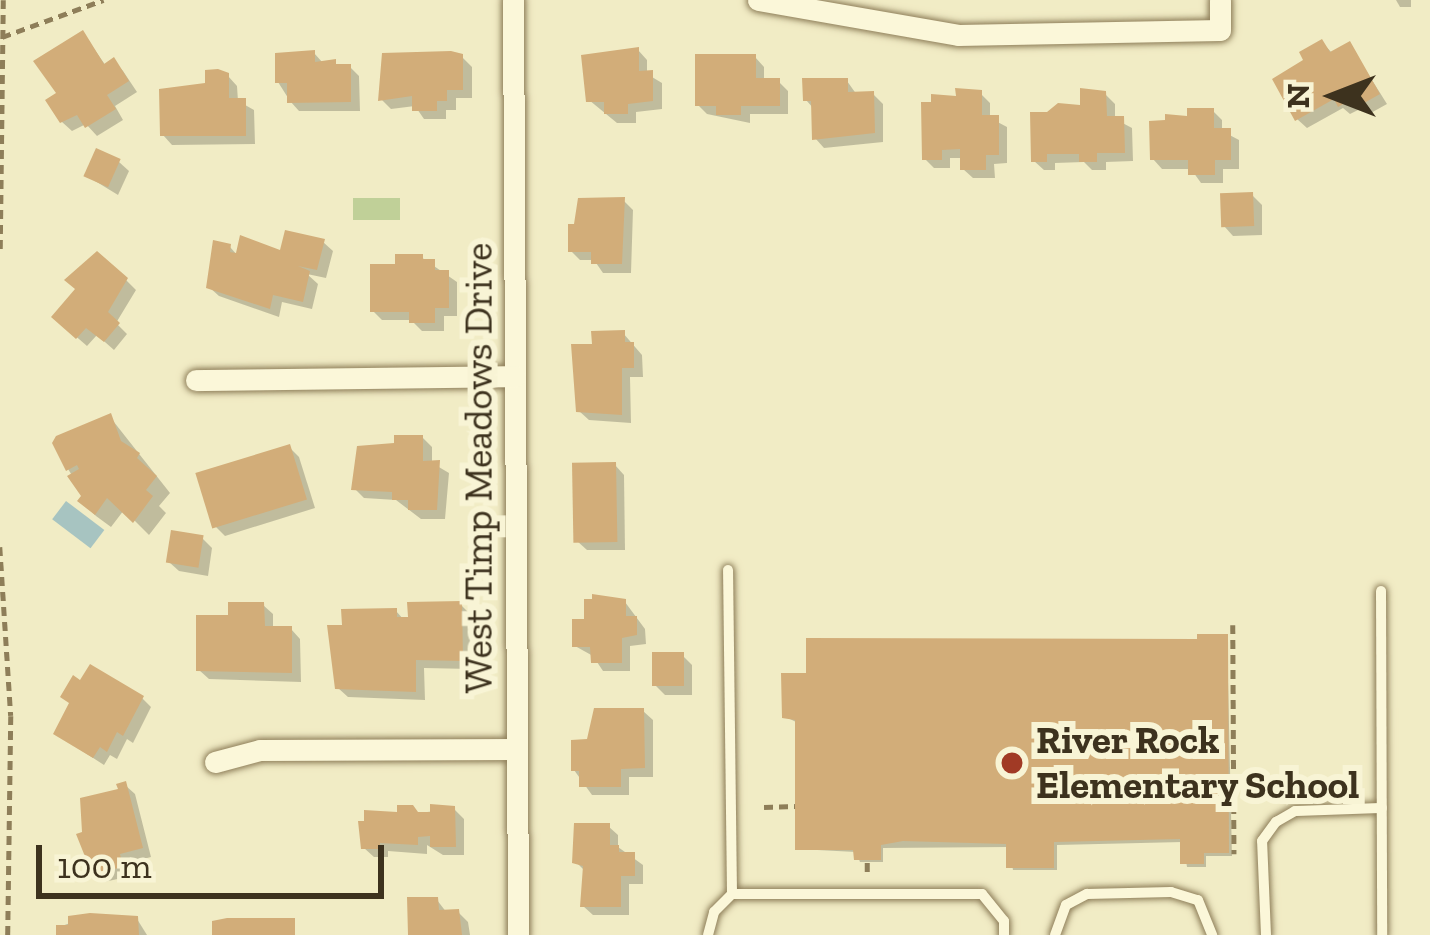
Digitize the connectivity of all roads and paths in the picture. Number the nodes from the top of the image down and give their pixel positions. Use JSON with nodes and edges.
{"nodes":[{"id":1,"x":3,"y":0,"type":"edge"},
{"id":2,"x":104,"y":0,"type":"edge"},
{"id":3,"x":513,"y":0,"type":"edge"},
{"id":4,"x":758,"y":0,"type":"edge"},
{"id":5,"x":1220,"y":0,"type":"edge"},
{"id":6,"x":2,"y":37,"type":"edge"},
{"id":7,"x":1,"y":93,"type":"edge"},
{"id":8,"x":0,"y":249,"type":"edge"},
{"id":9,"x":515,"y":376,"type":"junction"},
{"id":10,"x":196,"y":380,"type":"dead end"},
{"id":11,"x":0,"y":547,"type":"edge"},
{"id":12,"x":728,"y":570,"type":"dead end"},
{"id":13,"x":1381,"y":591,"type":"dead end"},
{"id":14,"x":1233,"y":625,"type":"dead end"},
{"id":15,"x":517,"y":748,"type":"junction"},
{"id":16,"x":215,"y":762,"type":"dead end"},
{"id":17,"x":795,"y":806,"type":"dead end"},
{"id":18,"x":764,"y":807,"type":"dead end"},
{"id":19,"x":1382,"y":808,"type":"junction"},
{"id":20,"x":1234,"y":854,"type":"dead end"},
{"id":21,"x":868,"y":860,"type":"dead end"},
{"id":22,"x":867,"y":872,"type":"dead end"},
{"id":23,"x":732,"y":894,"type":"junction"},
{"id":24,"x":8,"y":935,"type":"edge"},
{"id":25,"x":518,"y":935,"type":"edge"},
{"id":26,"x":708,"y":935,"type":"edge"},
{"id":27,"x":1004,"y":935,"type":"edge"},
{"id":28,"x":1055,"y":935,"type":"edge"},
{"id":29,"x":1212,"y":935,"type":"edge"},
{"id":30,"x":1266,"y":935,"type":"edge"},
{"id":31,"x":1382,"y":935,"type":"edge"}],
"edges":[{"from":1,"to":6,"type":"path"},
{"from":2,"to":6,"type":"path"},
{"from":3,"to":9,"type":"street","name":"West Timp Meadows Drive"},
{"from":4,"to":5,"type":"street"},
{"from":6,"to":7,"type":"path"},
{"from":7,"to":8,"type":"path"},
{"from":9,"to":10,"type":"street"},
{"from":9,"to":15,"type":"street","name":"West Timp Meadows Drive"},
{"from":11,"to":24,"type":"path"},
{"from":12,"to":23,"type":"lane"},
{"from":13,"to":19,"type":"lane"},
{"from":14,"to":20,"type":"path"},
{"from":15,"to":16,"type":"street"},
{"from":15,"to":25,"type":"street","name":"West Timp Meadows Drive"},
{"from":17,"to":18,"type":"path"},
{"from":19,"to":30,"type":"lane"},
{"from":19,"to":31,"type":"lane"},
{"from":21,"to":22,"type":"path"},
{"from":23,"to":26,"type":"lane"},
{"from":23,"to":27,"type":"lane"},
{"from":28,"to":29,"type":"lane"}]}
